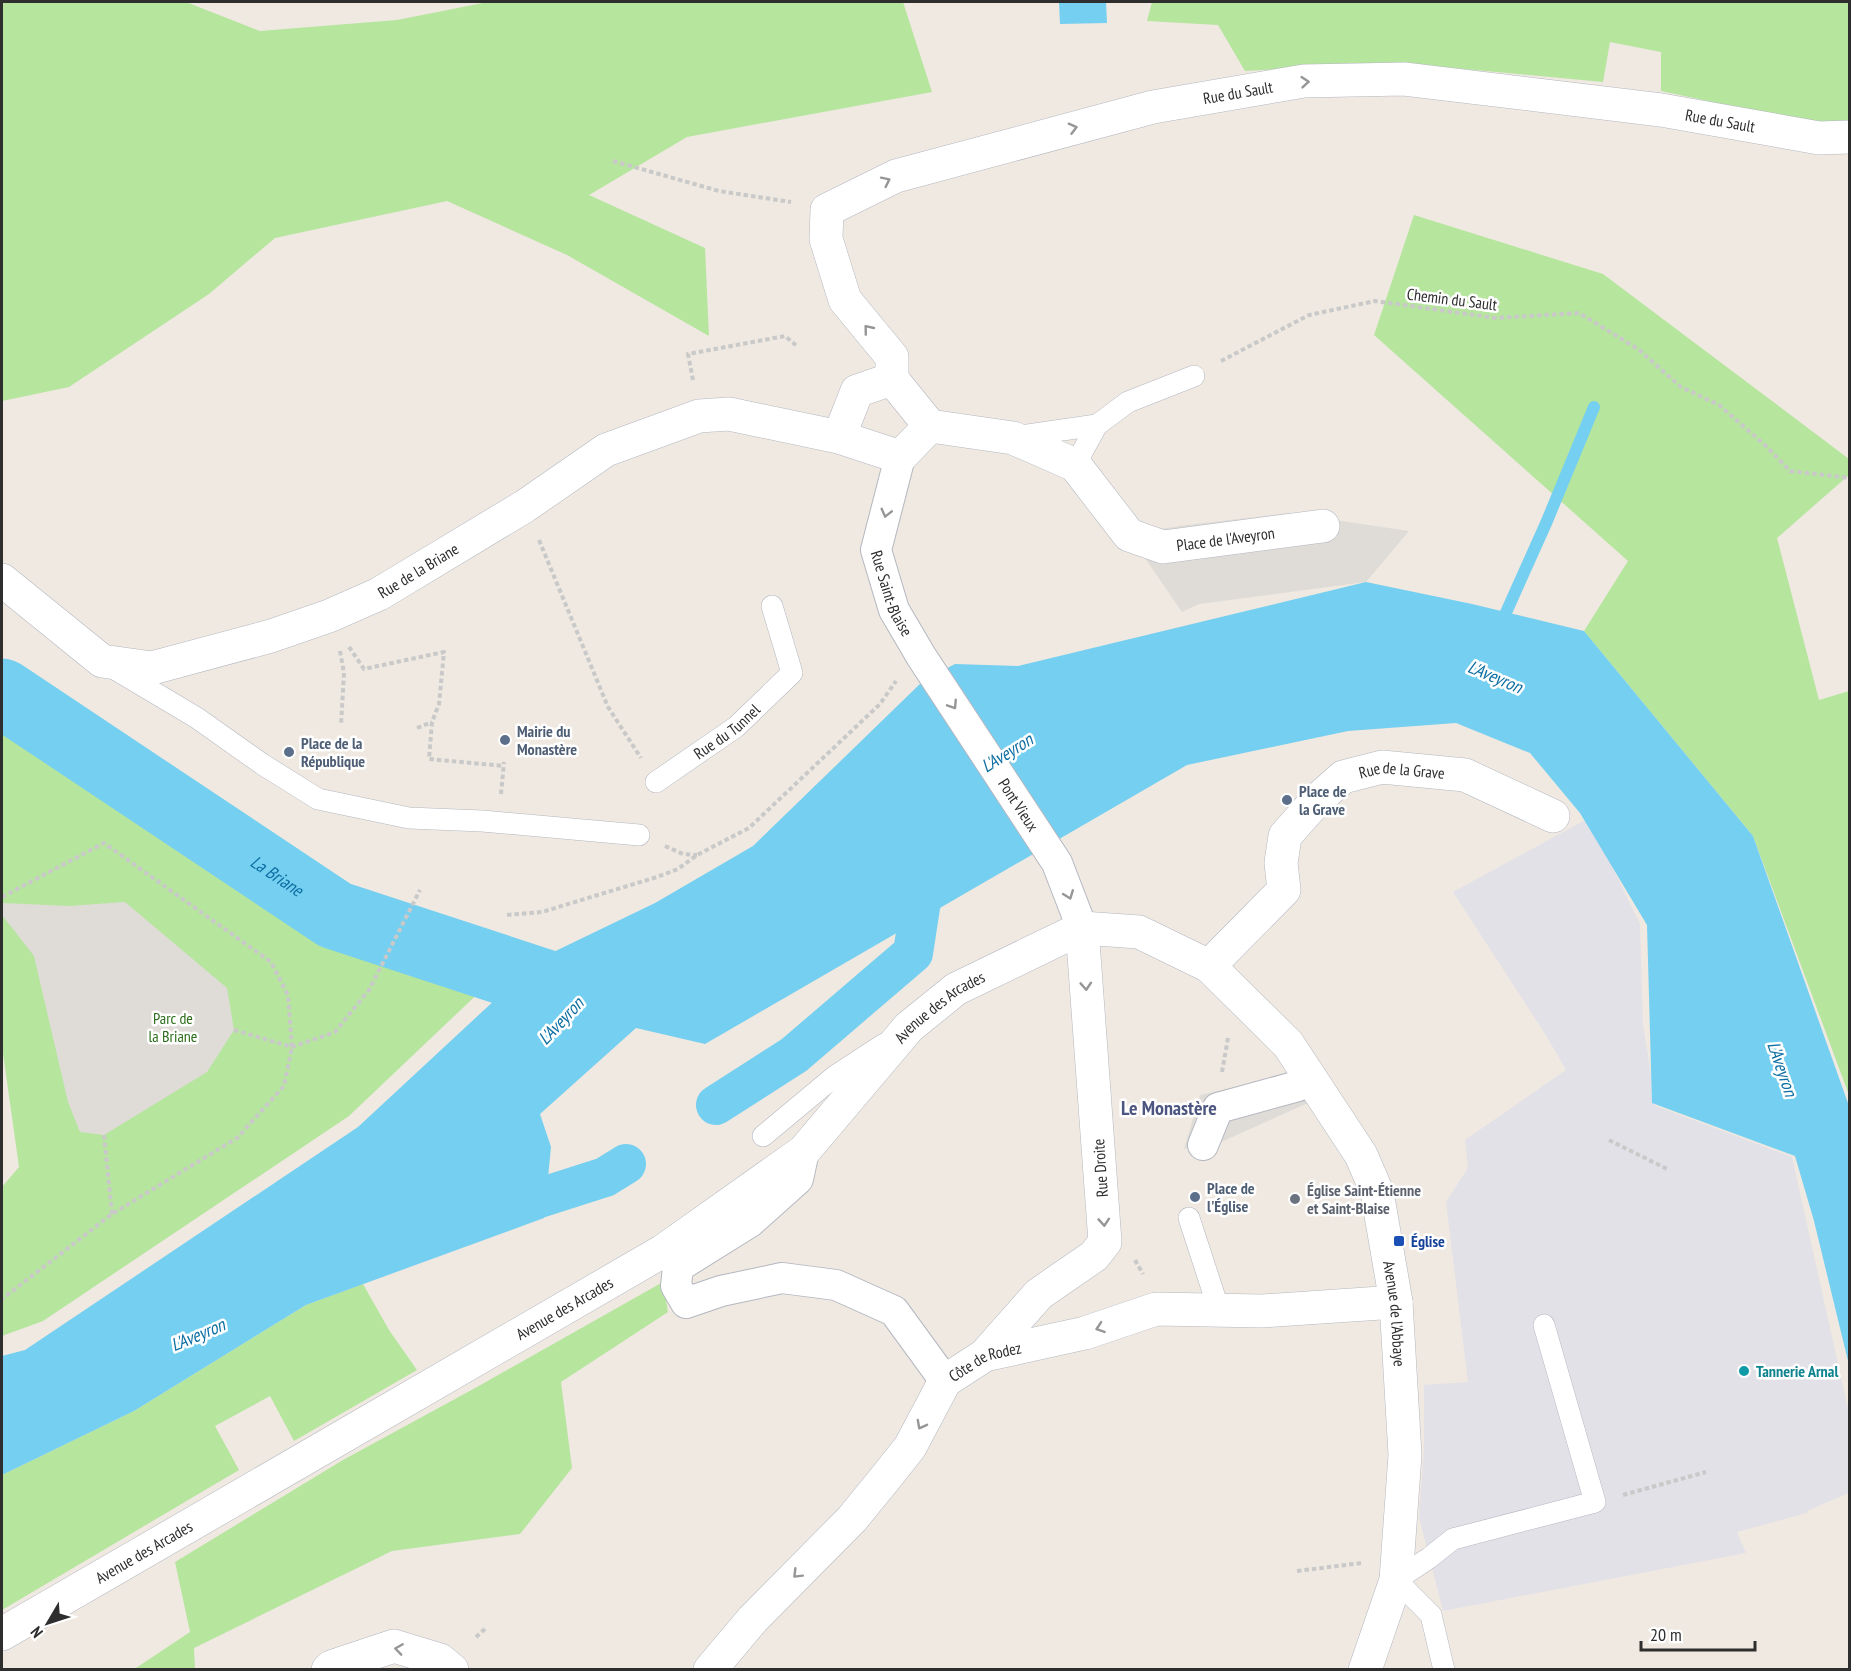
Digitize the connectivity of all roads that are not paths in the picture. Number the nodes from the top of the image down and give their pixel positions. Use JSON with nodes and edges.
{"nodes":[{"id":1,"x":1850,"y":137,"type":"edge"},
{"id":2,"x":1194,"y":376,"type":"road end"},
{"id":3,"x":892,"y":379,"type":"junction"},
{"id":4,"x":1097,"y":425,"type":"junction"},
{"id":5,"x":930,"y":426,"type":"junction"},
{"id":6,"x":839,"y":437,"type":"junction"},
{"id":7,"x":1013,"y":438,"type":"junction"},
{"id":8,"x":900,"y":456,"type":"junction"},
{"id":9,"x":1075,"y":465,"type":"junction"},
{"id":10,"x":1323,"y":526,"type":"dead end"},
{"id":11,"x":2,"y":580,"type":"edge"},
{"id":12,"x":772,"y":606,"type":"dead end"},
{"id":13,"x":921,"y":656,"type":"joint"},
{"id":14,"x":102,"y":661,"type":"junction"},
{"id":15,"x":656,"y":782,"type":"dead end"},
{"id":16,"x":1553,"y":816,"type":"dead end"},
{"id":17,"x":639,"y":835,"type":"dead end"},
{"id":18,"x":1082,"y":928,"type":"junction"},
{"id":19,"x":1209,"y":966,"type":"junction"},
{"id":20,"x":909,"y":1027,"type":"junction"},
{"id":21,"x":1312,"y":1080,"type":"junction"},
{"id":22,"x":763,"y":1136,"type":"dead end"},
{"id":23,"x":1203,"y":1145,"type":"dead end"},
{"id":24,"x":804,"y":1152,"type":"junction"},
{"id":25,"x":1189,"y":1218,"type":"dead end"},
{"id":26,"x":1403,"y":1300,"type":"junction"},
{"id":27,"x":1219,"y":1310,"type":"junction"},
{"id":28,"x":1544,"y":1325,"type":"dead end"},
{"id":29,"x":985,"y":1355,"type":"junction"},
{"id":30,"x":945,"y":1381,"type":"junction"},
{"id":31,"x":1396,"y":1580,"type":"junction"},
{"id":32,"x":2,"y":1634,"type":"edge"},
{"id":33,"x":328,"y":1670,"type":"edge"},
{"id":34,"x":452,"y":1670,"type":"edge"},
{"id":35,"x":710,"y":1670,"type":"edge"},
{"id":36,"x":1365,"y":1670,"type":"edge"},
{"id":37,"x":1444,"y":1670,"type":"edge"}],
"edges":[{"from":3,"to":1,"type":"street","name":"Rue du Sault","one_way":true},
{"from":2,"to":4,"type":"lane"},
{"from":3,"to":5,"type":"street"},
{"from":3,"to":6,"type":"street"},
{"from":4,"to":7,"type":"lane"},
{"from":4,"to":9,"type":"lane"},
{"from":5,"to":7,"type":"street"},
{"from":5,"to":8,"type":"street"},
{"from":6,"to":8,"type":"street","name":"Rue de la Briane"},
{"from":6,"to":14,"type":"street","name":"Rue de la Briane"},
{"from":7,"to":9,"type":"street"},
{"from":8,"to":13,"type":"street","name":"Rue Saint-Blaise","one_way":true},
{"from":9,"to":10,"type":"street","name":"Place de l'Aveyron"},
{"from":11,"to":14,"type":"street"},
{"from":12,"to":15,"type":"lane","name":"Rue du Tunnel"},
{"from":13,"to":18,"type":"street","name":"Pont Vieux","one_way":true},
{"from":14,"to":17,"type":"lane"},
{"from":16,"to":19,"type":"street","name":"Rue de la Grave"},
{"from":18,"to":19,"type":"street","name":"Avenue de l'Abbaye"},
{"from":18,"to":20,"type":"street","name":"Avenue des Arcades"},
{"from":18,"to":29,"type":"street","name":"Rue Droite","one_way":true},
{"from":19,"to":21,"type":"street","name":"Avenue de l'Abbaye"},
{"from":20,"to":22,"type":"lane"},
{"from":20,"to":24,"type":"street","name":"Avenue des Arcades"},
{"from":21,"to":23,"type":"street"},
{"from":21,"to":26,"type":"street","name":"Avenue de l'Abbaye"},
{"from":24,"to":30,"type":"street"},
{"from":24,"to":32,"type":"street","name":"Avenue des Arcades"},
{"from":25,"to":27,"type":"lane"},
{"from":26,"to":27,"type":"street","name":"Côte de Rodez"},
{"from":26,"to":31,"type":"street","name":"Avenue de l'Abbaye"},
{"from":27,"to":29,"type":"street","name":"Côte de Rodez","one_way":true},
{"from":28,"to":31,"type":"lane"},
{"from":29,"to":30,"type":"street","name":"Côte de Rodez"},
{"from":30,"to":35,"type":"street","name":"Côte de Rodez","one_way":true},
{"from":31,"to":36,"type":"street","name":"Avenue de l'Abbaye"},
{"from":31,"to":37,"type":"lane"},
{"from":34,"to":33,"type":"street","one_way":true}]}
